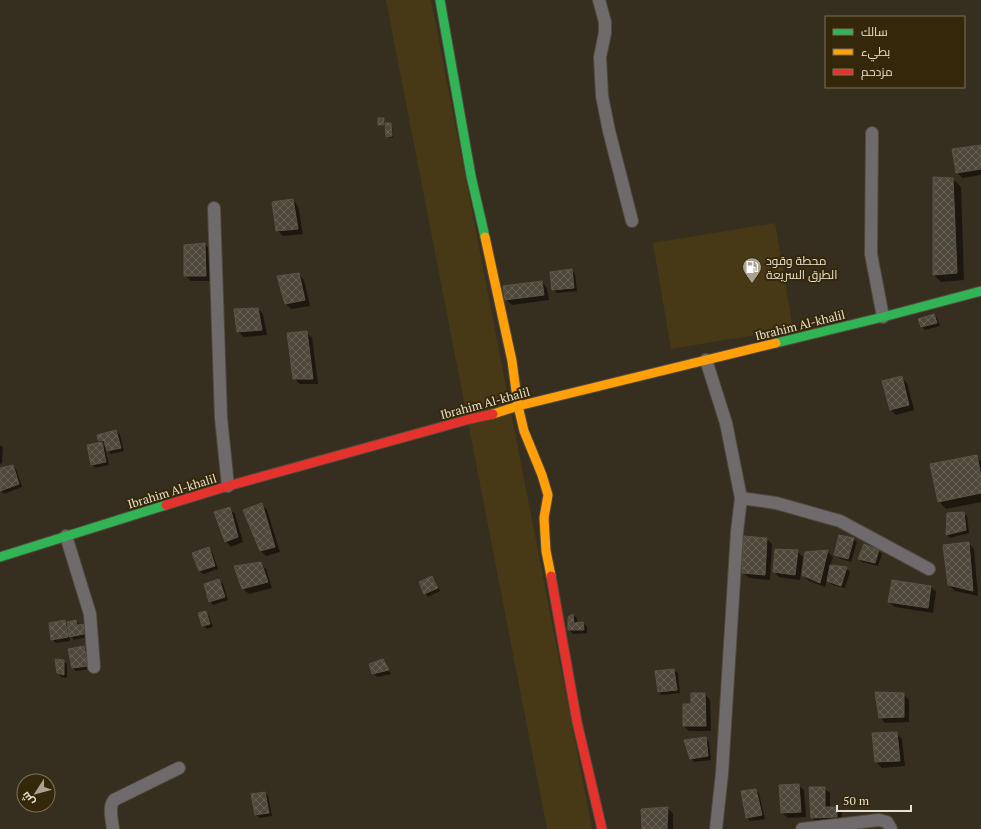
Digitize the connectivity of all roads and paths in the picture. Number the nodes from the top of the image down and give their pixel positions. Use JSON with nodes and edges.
{"nodes":[{"id":1,"x":440,"y":0,"type":"edge"},
{"id":2,"x":599,"y":0,"type":"edge"},
{"id":3,"x":872,"y":133,"type":"dead end"},
{"id":4,"x":214,"y":208,"type":"dead end"},
{"id":5,"x":632,"y":222,"type":"dead end"},
{"id":6,"x":981,"y":291,"type":"edge"},
{"id":7,"x":883,"y":317,"type":"junction"},
{"id":8,"x":706,"y":360,"type":"junction"},
{"id":9,"x":518,"y":406,"type":"junction"},
{"id":10,"x":228,"y":486,"type":"junction"},
{"id":11,"x":741,"y":498,"type":"junction"},
{"id":12,"x":66,"y":536,"type":"junction"},
{"id":13,"x":0,"y":557,"type":"edge"},
{"id":14,"x":928,"y":568,"type":"dead end"},
{"id":15,"x":94,"y":667,"type":"dead end"},
{"id":16,"x":179,"y":768,"type":"dead end"},
{"id":17,"x":113,"y":829,"type":"edge"},
{"id":18,"x":602,"y":829,"type":"edge"},
{"id":19,"x":716,"y":829,"type":"edge"},
{"id":20,"x":802,"y":829,"type":"edge"},
{"id":21,"x":891,"y":829,"type":"edge"}],
"edges":[{"from":1,"to":9,"type":"street"},
{"from":2,"to":5,"type":"street"},
{"from":3,"to":7,"type":"street"},
{"from":4,"to":10,"type":"street"},
{"from":6,"to":7,"type":"street","name":"Ibrahim Al-khalil"},
{"from":7,"to":8,"type":"street","name":"Ibrahim Al-khalil"},
{"from":8,"to":9,"type":"street","name":"Ibrahim Al-khalil"},
{"from":8,"to":11,"type":"street"},
{"from":9,"to":10,"type":"street","name":"Ibrahim Al-khalil"},
{"from":9,"to":18,"type":"street"},
{"from":10,"to":12,"type":"street","name":"Ibrahim Al-khalil"},
{"from":11,"to":14,"type":"street"},
{"from":11,"to":19,"type":"street"},
{"from":12,"to":13,"type":"street","name":"Ibrahim Al-khalil"},
{"from":12,"to":15,"type":"street"},
{"from":16,"to":17,"type":"street"},
{"from":20,"to":21,"type":"street"}]}
